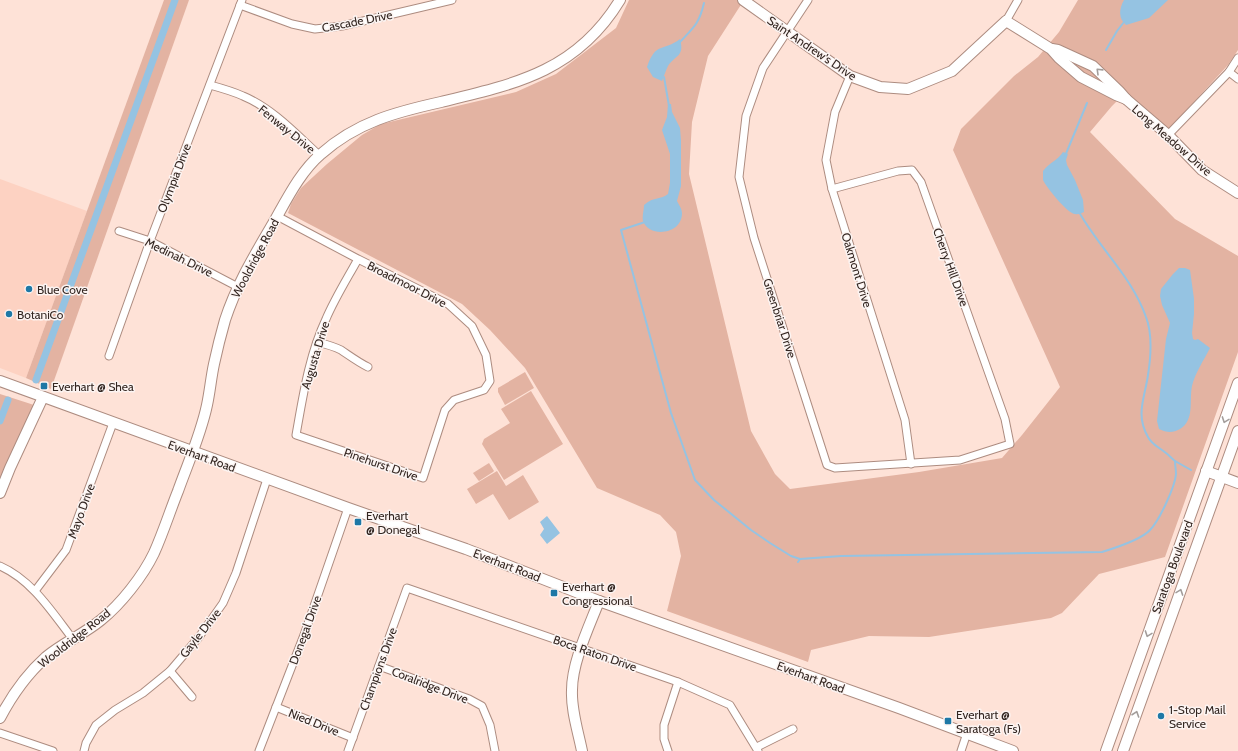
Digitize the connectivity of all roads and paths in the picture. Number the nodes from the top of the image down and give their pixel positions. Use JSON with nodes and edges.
{"nodes":[{"id":1,"x":452,"y":0,"type":"edge"},
{"id":2,"x":620,"y":0,"type":"edge"},
{"id":3,"x":743,"y":0,"type":"edge"},
{"id":4,"x":808,"y":0,"type":"edge"},
{"id":5,"x":1018,"y":0,"type":"edge"},
{"id":6,"x":241,"y":2,"type":"edge"},
{"id":7,"x":1006,"y":21,"type":"junction"},
{"id":8,"x":787,"y":31,"type":"junction"},
{"id":9,"x":1051,"y":49,"type":"junction"},
{"id":10,"x":1238,"y":58,"type":"edge"},
{"id":11,"x":1229,"y":72,"type":"junction"},
{"id":12,"x":850,"y":76,"type":"junction"},
{"id":13,"x":1238,"y":79,"type":"edge"},
{"id":14,"x":210,"y":85,"type":"junction"},
{"id":15,"x":1126,"y":99,"type":"junction"},
{"id":16,"x":1168,"y":135,"type":"junction"},
{"id":17,"x":319,"y":155,"type":"junction"},
{"id":18,"x":832,"y":189,"type":"junction"},
{"id":19,"x":1238,"y":193,"type":"edge"},
{"id":20,"x":277,"y":216,"type":"junction"},
{"id":21,"x":119,"y":231,"type":"dead end"},
{"id":22,"x":150,"y":241,"type":"junction"},
{"id":23,"x":358,"y":259,"type":"junction"},
{"id":24,"x":238,"y":286,"type":"junction"},
{"id":25,"x":317,"y":342,"type":"junction"},
{"id":26,"x":109,"y":356,"type":"dead end"},
{"id":27,"x":368,"y":367,"type":"dead end"},
{"id":28,"x":0,"y":381,"type":"edge"},
{"id":29,"x":1238,"y":383,"type":"edge"},
{"id":30,"x":484,"y":390,"type":"joint"},
{"id":31,"x":43,"y":397,"type":"junction"},
{"id":32,"x":113,"y":424,"type":"junction"},
{"id":33,"x":1238,"y":431,"type":"edge"},
{"id":34,"x":296,"y":435,"type":"joint"},
{"id":35,"x":1010,"y":444,"type":"joint"},
{"id":36,"x":192,"y":452,"type":"junction"},
{"id":37,"x":911,"y":464,"type":"junction"},
{"id":38,"x":1206,"y":472,"type":"junction"},
{"id":39,"x":1221,"y":477,"type":"junction"},
{"id":40,"x":267,"y":479,"type":"junction"},
{"id":41,"x":1238,"y":483,"type":"edge"},
{"id":42,"x":0,"y":493,"type":"edge"},
{"id":43,"x":348,"y":508,"type":"junction"},
{"id":44,"x":0,"y":566,"type":"edge"},
{"id":45,"x":407,"y":588,"type":"joint"},
{"id":46,"x":35,"y":591,"type":"junction"},
{"id":47,"x":599,"y":601,"type":"junction"},
{"id":48,"x":72,"y":638,"type":"junction"},
{"id":49,"x":582,"y":649,"type":"junction"},
{"id":50,"x":379,"y":666,"type":"junction"},
{"id":51,"x":170,"y":671,"type":"junction"},
{"id":52,"x":678,"y":682,"type":"junction"},
{"id":53,"x":192,"y":697,"type":"dead end"},
{"id":54,"x":276,"y":707,"type":"junction"},
{"id":55,"x":0,"y":718,"type":"edge"},
{"id":56,"x":793,"y":729,"type":"dead end"},
{"id":57,"x":967,"y":733,"type":"junction"},
{"id":58,"x":0,"y":734,"type":"edge"},
{"id":59,"x":353,"y":738,"type":"junction"},
{"id":60,"x":757,"y":749,"type":"edge"},
{"id":61,"x":1105,"y":749,"type":"edge"},
{"id":62,"x":53,"y":751,"type":"edge"},
{"id":63,"x":84,"y":751,"type":"edge"},
{"id":64,"x":259,"y":751,"type":"edge"},
{"id":65,"x":348,"y":751,"type":"edge"},
{"id":66,"x":495,"y":751,"type":"edge"},
{"id":67,"x":582,"y":751,"type":"edge"},
{"id":68,"x":668,"y":751,"type":"edge"},
{"id":69,"x":961,"y":751,"type":"edge"},
{"id":70,"x":1013,"y":751,"type":"edge"},
{"id":71,"x":1123,"y":751,"type":"edge"}],
"edges":[{"from":1,"to":6,"type":"street","name":"Cascade Drive"},
{"from":2,"to":17,"type":"street","name":"Wooldridge Road"},
{"from":3,"to":8,"type":"street","name":"Saint Andrew's Drive"},
{"from":4,"to":8,"type":"street","name":"Greenbriar Drive"},
{"from":5,"to":7,"type":"street","name":"Saint Andrew's Drive"},
{"from":6,"to":14,"type":"street","name":"Olympia Drive"},
{"from":7,"to":9,"type":"street","name":"Long Meadow Drive"},
{"from":7,"to":12,"type":"street","name":"Saint Andrew's Drive"},
{"from":8,"to":12,"type":"street","name":"Saint Andrew's Drive"},
{"from":8,"to":37,"type":"street","name":"Greenbriar Drive"},
{"from":9,"to":15,"type":"street","name":"Long Meadow Drive"},
{"from":15,"to":9,"type":"street","name":"Long Meadow Drive","one_way":true},
{"from":10,"to":11,"type":"street"},
{"from":11,"to":13,"type":"street"},
{"from":11,"to":16,"type":"street"},
{"from":12,"to":18,"type":"street","name":"Oakmont Drive"},
{"from":14,"to":17,"type":"street","name":"Fenway Drive"},
{"from":14,"to":22,"type":"street","name":"Olympia Drive"},
{"from":15,"to":16,"type":"street","name":"Long Meadow Drive"},
{"from":16,"to":19,"type":"street","name":"Long Meadow Drive"},
{"from":17,"to":20,"type":"street","name":"Wooldridge Road"},
{"from":18,"to":35,"type":"street","name":"Cherry Hill Drive"},
{"from":18,"to":37,"type":"street","name":"Oakmont Drive"},
{"from":20,"to":23,"type":"street","name":"Broadmoor Drive"},
{"from":20,"to":24,"type":"street","name":"Wooldridge Road"},
{"from":21,"to":22,"type":"street","name":"Medinah Drive"},
{"from":22,"to":24,"type":"street","name":"Medinah Drive"},
{"from":22,"to":26,"type":"street","name":"Olympia Drive"},
{"from":23,"to":25,"type":"street","name":"Augusta Drive"},
{"from":23,"to":30,"type":"street","name":"Broadmoor Drive"},
{"from":24,"to":36,"type":"street","name":"Wooldridge Road"},
{"from":25,"to":27,"type":"street"},
{"from":25,"to":34,"type":"street","name":"Augusta Drive"},
{"from":28,"to":31,"type":"street","name":"Everhart Road"},
{"from":29,"to":38,"type":"street","name":"Saratoga Boulevard","one_way":true},
{"from":30,"to":34,"type":"street","name":"Pinehurst Drive"},
{"from":31,"to":32,"type":"street","name":"Everhart Road"},
{"from":31,"to":42,"type":"street"},
{"from":32,"to":36,"type":"street","name":"Everhart Road"},
{"from":32,"to":46,"type":"street","name":"Mayo Drive"},
{"from":33,"to":39,"type":"street","name":"Saratoga Boulevard"},
{"from":35,"to":37,"type":"street","name":"Greenbriar Drive"},
{"from":36,"to":40,"type":"street","name":"Everhart Road"},
{"from":36,"to":48,"type":"street","name":"Wooldridge Road"},
{"from":38,"to":39,"type":"street"},
{"from":38,"to":61,"type":"street","name":"Saratoga Boulevard","one_way":true},
{"from":39,"to":41,"type":"street"},
{"from":71,"to":39,"type":"street","name":"Saratoga Boulevard","one_way":true},
{"from":40,"to":43,"type":"street","name":"Everhart Road"},
{"from":40,"to":51,"type":"street","name":"Gayle Drive"},
{"from":43,"to":47,"type":"street","name":"Everhart Road"},
{"from":43,"to":54,"type":"street","name":"Donegal Drive"},
{"from":44,"to":46,"type":"street"},
{"from":45,"to":49,"type":"street","name":"Boca Raton Drive"},
{"from":45,"to":50,"type":"street","name":"Champions Drive"},
{"from":46,"to":48,"type":"street"},
{"from":47,"to":49,"type":"street"},
{"from":47,"to":57,"type":"street","name":"Everhart Road"},
{"from":48,"to":55,"type":"street","name":"Wooldridge Road"},
{"from":49,"to":52,"type":"street","name":"Boca Raton Drive"},
{"from":49,"to":67,"type":"street"},
{"from":50,"to":59,"type":"street","name":"Champions Drive"},
{"from":50,"to":66,"type":"street","name":"Coralridge Drive"},
{"from":51,"to":53,"type":"street"},
{"from":51,"to":63,"type":"street","name":"Gayle Drive"},
{"from":52,"to":60,"type":"street","name":"Boca Raton Drive"},
{"from":52,"to":68,"type":"street"},
{"from":54,"to":59,"type":"street","name":"Nied Drive"},
{"from":54,"to":64,"type":"street","name":"Donegal Drive"},
{"from":56,"to":60,"type":"street"},
{"from":57,"to":69,"type":"street"},
{"from":57,"to":70,"type":"street","name":"Everhart Road"},
{"from":58,"to":62,"type":"street"},
{"from":59,"to":65,"type":"street","name":"Champions Drive"}]}
